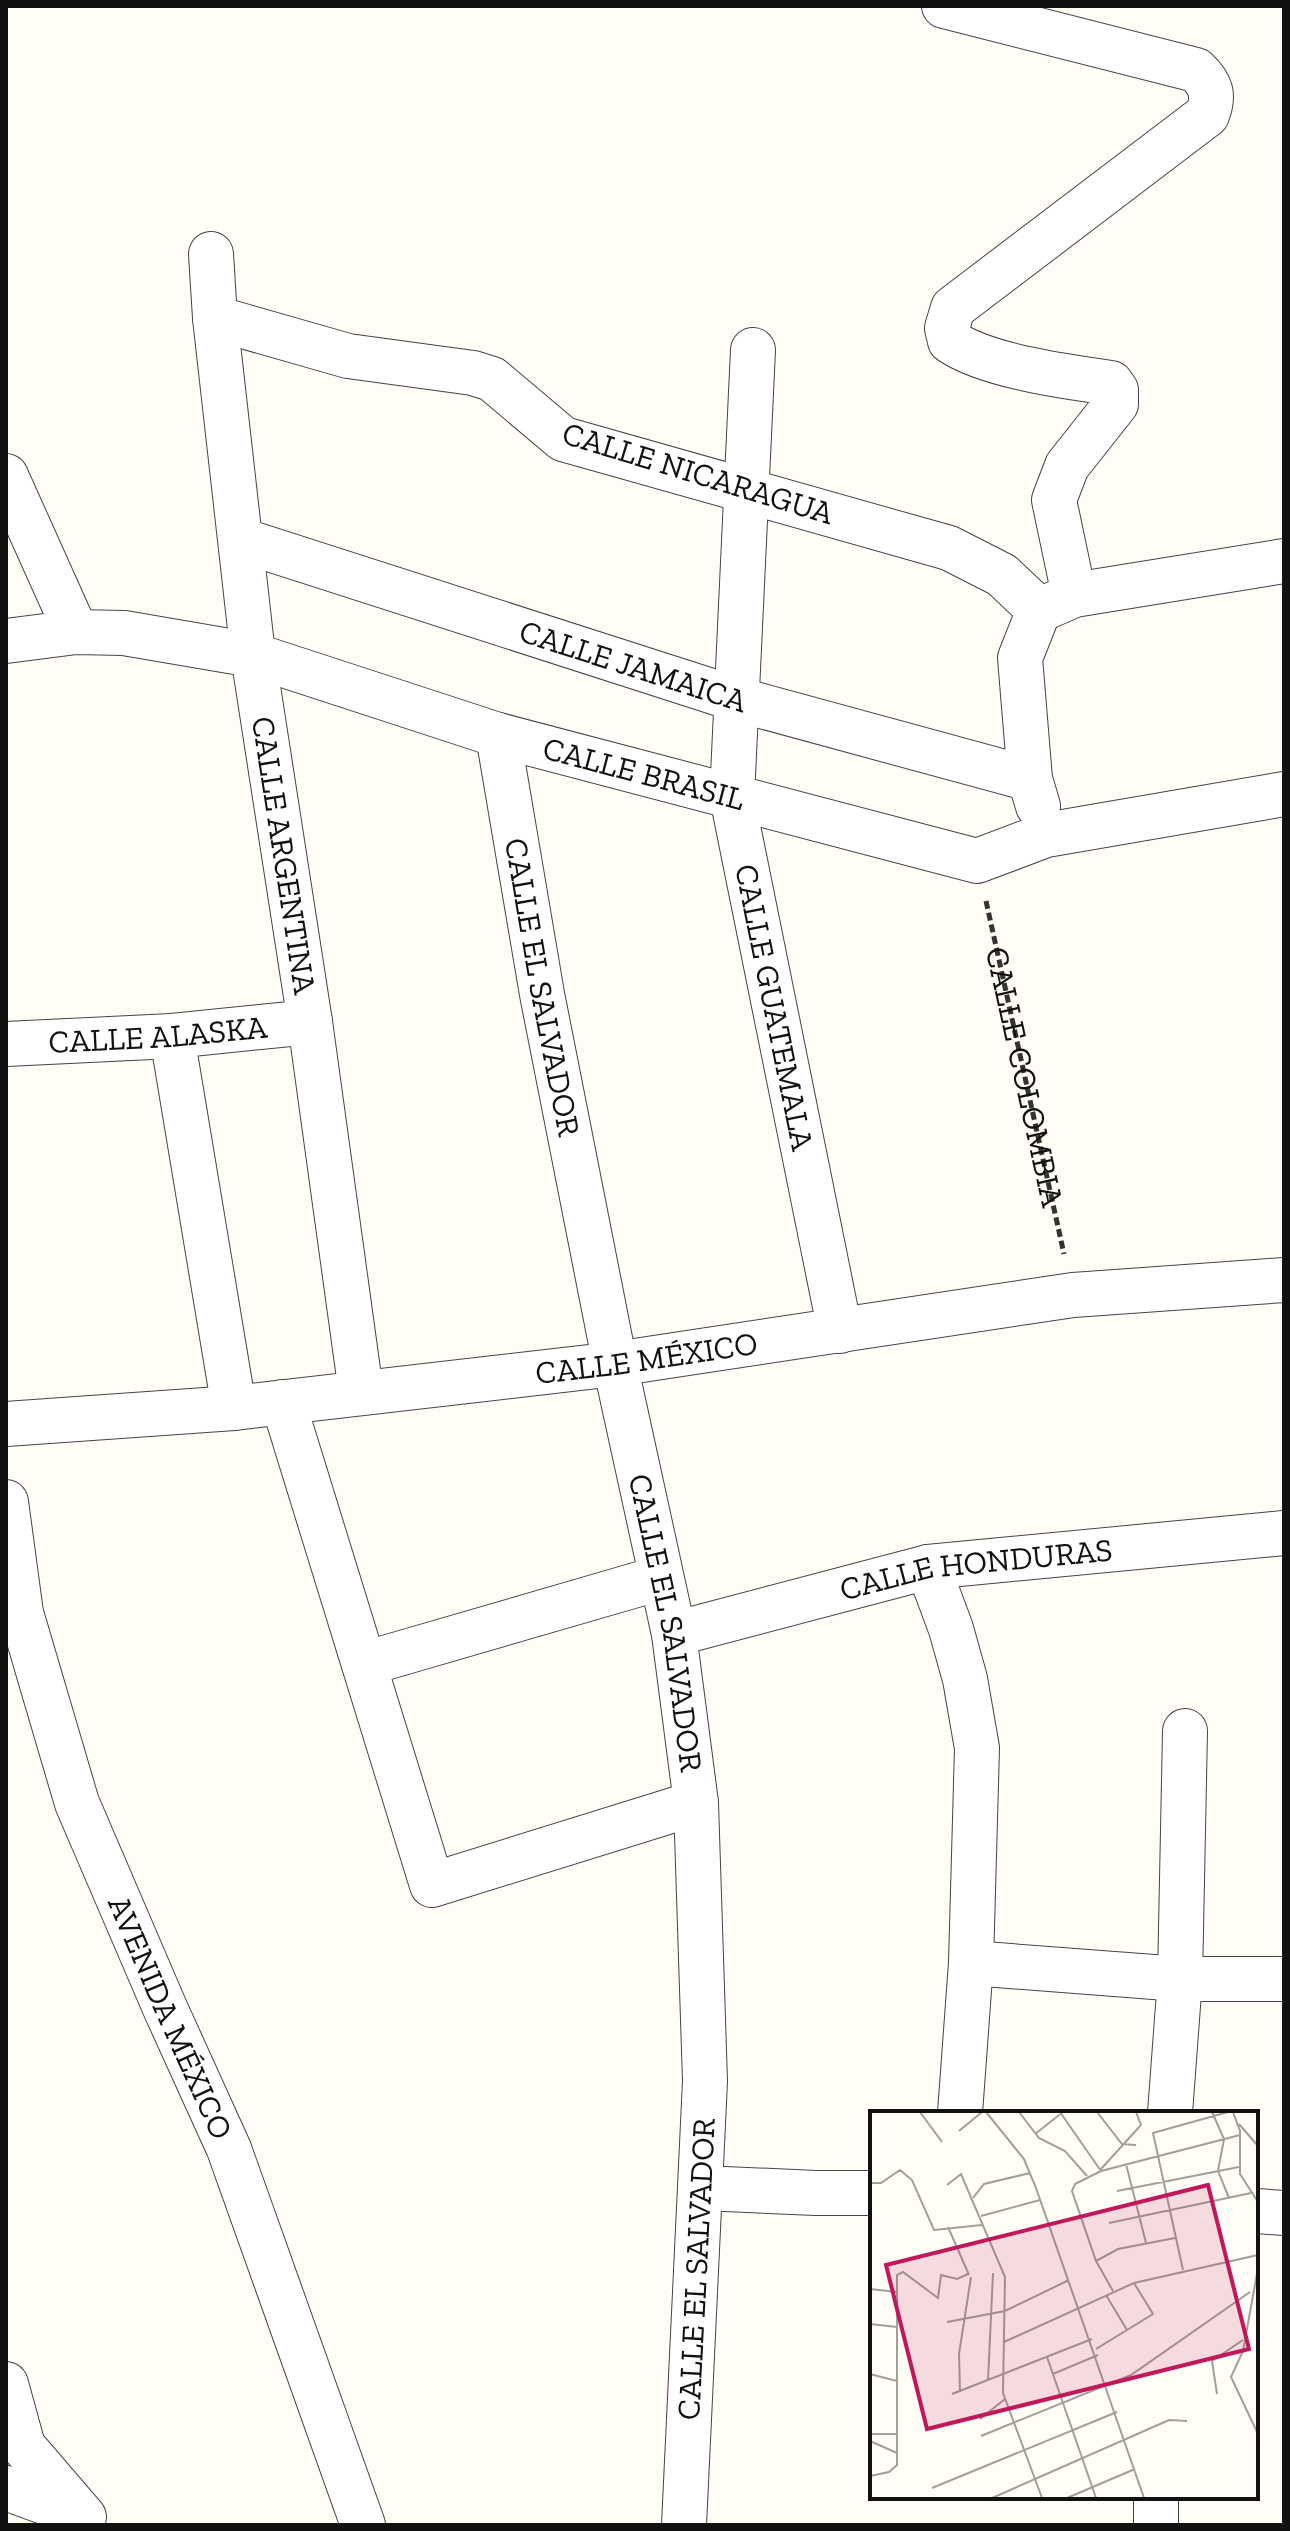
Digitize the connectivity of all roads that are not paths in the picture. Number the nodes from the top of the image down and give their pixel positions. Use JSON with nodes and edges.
{"nodes":[{"id":1,"x":944,"y":6,"type":"edge"},
{"id":2,"x":1072,"y":21,"type":"edge"},
{"id":3,"x":211,"y":254,"type":"dead end"},
{"id":4,"x":215,"y":318,"type":"junction"},
{"id":5,"x":753,"y":350,"type":"dead end"},
{"id":6,"x":6,"y":476,"type":"edge"},
{"id":7,"x":745,"y":488,"type":"junction"},
{"id":8,"x":241,"y":540,"type":"junction"},
{"id":9,"x":1284,"y":561,"type":"edge"},
{"id":10,"x":1056,"y":602,"type":"junction"},
{"id":11,"x":76,"y":632,"type":"junction"},
{"id":12,"x":6,"y":641,"type":"edge"},
{"id":13,"x":253,"y":655,"type":"junction"},
{"id":14,"x":736,"y":699,"type":"junction"},
{"id":15,"x":498,"y":735,"type":"junction"},
{"id":16,"x":1030,"y":779,"type":"junction"},
{"id":17,"x":1284,"y":794,"type":"edge"},
{"id":18,"x":732,"y":797,"type":"junction"},
{"id":19,"x":1046,"y":835,"type":"junction"},
{"id":20,"x":310,"y":1022,"type":"junction"},
{"id":21,"x":172,"y":1036,"type":"junction"},
{"id":22,"x":6,"y":1044,"type":"edge"},
{"id":23,"x":1284,"y":1280,"type":"edge"},
{"id":24,"x":840,"y":1331,"type":"junction"},
{"id":25,"x":615,"y":1364,"type":"junction"},
{"id":26,"x":361,"y":1392,"type":"junction"},
{"id":27,"x":283,"y":1402,"type":"junction"},
{"id":28,"x":234,"y":1408,"type":"junction"},
{"id":29,"x":6,"y":1424,"type":"edge"},
{"id":30,"x":6,"y":1502,"type":"edge"},
{"id":31,"x":1284,"y":1533,"type":"edge"},
{"id":32,"x":928,"y":1567,"type":"junction"},
{"id":33,"x":660,"y":1578,"type":"junction"},
{"id":34,"x":674,"y":1634,"type":"junction"},
{"id":35,"x":364,"y":1664,"type":"junction"},
{"id":36,"x":1185,"y":1731,"type":"dead end"},
{"id":37,"x":696,"y":1803,"type":"junction"},
{"id":38,"x":971,"y":1963,"type":"junction"},
{"id":39,"x":1180,"y":1979,"type":"junction"},
{"id":40,"x":1284,"y":1979,"type":"edge"},
{"id":41,"x":960,"y":2111,"type":"edge"},
{"id":42,"x":1170,"y":2111,"type":"edge"},
{"id":43,"x":702,"y":2188,"type":"junction"},
{"id":44,"x":870,"y":2193,"type":"edge"},
{"id":45,"x":1258,"y":2211,"type":"edge"},
{"id":46,"x":1284,"y":2213,"type":"edge"},
{"id":47,"x":6,"y":2384,"type":"edge"},
{"id":48,"x":6,"y":2488,"type":"edge"},
{"id":49,"x":1156,"y":2499,"type":"edge"},
{"id":50,"x":91,"y":2521,"type":"edge"},
{"id":51,"x":363,"y":2525,"type":"edge"},
{"id":52,"x":684,"y":2525,"type":"edge"},
{"id":53,"x":1156,"y":2525,"type":"edge"}],
"edges":[{"from":1,"to":2,"type":"street"},
{"from":2,"to":10,"type":"street"},
{"from":3,"to":4,"type":"street","name":"CALLE ARGENTINA"},
{"from":4,"to":7,"type":"street","name":"CALLE NICARAGUA"},
{"from":4,"to":8,"type":"street","name":"CALLE ARGENTINA"},
{"from":5,"to":7,"type":"street","name":"CALLE GUATEMALA"},
{"from":6,"to":11,"type":"street"},
{"from":7,"to":10,"type":"street","name":"CALLE NICARAGUA"},
{"from":7,"to":14,"type":"street","name":"CALLE GUATEMALA"},
{"from":8,"to":13,"type":"street","name":"CALLE ARGENTINA"},
{"from":8,"to":14,"type":"street","name":"CALLE JAMAICA"},
{"from":9,"to":10,"type":"street"},
{"from":10,"to":16,"type":"street"},
{"from":11,"to":12,"type":"street","name":"CALLE BRASIL"},
{"from":11,"to":13,"type":"street","name":"CALLE BRASIL"},
{"from":13,"to":15,"type":"street","name":"CALLE BRASIL"},
{"from":13,"to":20,"type":"street","name":"CALLE ARGENTINA"},
{"from":14,"to":16,"type":"street","name":"CALLE JAMAICA"},
{"from":14,"to":18,"type":"street","name":"CALLE GUATEMALA"},
{"from":15,"to":18,"type":"street","name":"CALLE BRASIL"},
{"from":15,"to":25,"type":"street","name":"CALLE EL SALVADOR"},
{"from":16,"to":19,"type":"street"},
{"from":17,"to":19,"type":"street"},
{"from":18,"to":19,"type":"street","name":"CALLE BRASIL"},
{"from":18,"to":24,"type":"street","name":"CALLE GUATEMALA"},
{"from":20,"to":21,"type":"street","name":"CALLE ALASKA"},
{"from":20,"to":26,"type":"street","name":"CALLE ARGENTINA"},
{"from":21,"to":22,"type":"street","name":"CALLE ALASKA"},
{"from":21,"to":28,"type":"street"},
{"from":23,"to":24,"type":"street","name":"CALLE MÉXICO"},
{"from":24,"to":25,"type":"street","name":"CALLE MÉXICO"},
{"from":25,"to":26,"type":"street","name":"CALLE MÉXICO"},
{"from":25,"to":33,"type":"street","name":"CALLE EL SALVADOR"},
{"from":26,"to":27,"type":"street","name":"CALLE MÉXICO"},
{"from":27,"to":28,"type":"street","name":"CALLE MÉXICO"},
{"from":27,"to":35,"type":"street"},
{"from":28,"to":29,"type":"street","name":"CALLE MÉXICO"},
{"from":30,"to":51,"type":"street","name":"AVENIDA MÉXICO"},
{"from":31,"to":32,"type":"street","name":"CALLE HONDURAS"},
{"from":32,"to":34,"type":"street","name":"CALLE HONDURAS"},
{"from":32,"to":38,"type":"street"},
{"from":33,"to":34,"type":"street","name":"CALLE EL SALVADOR"},
{"from":33,"to":35,"type":"street"},
{"from":34,"to":37,"type":"street","name":"CALLE EL SALVADOR"},
{"from":35,"to":37,"type":"street"},
{"from":36,"to":39,"type":"street"},
{"from":37,"to":43,"type":"street","name":"CALLE EL SALVADOR"},
{"from":38,"to":39,"type":"street"},
{"from":38,"to":41,"type":"street"},
{"from":39,"to":40,"type":"street"},
{"from":39,"to":42,"type":"street"},
{"from":43,"to":44,"type":"street"},
{"from":43,"to":52,"type":"street","name":"CALLE EL SALVADOR"},
{"from":45,"to":46,"type":"street"},
{"from":47,"to":50,"type":"street"},
{"from":48,"to":50,"type":"street"},
{"from":49,"to":53,"type":"street"}]}
